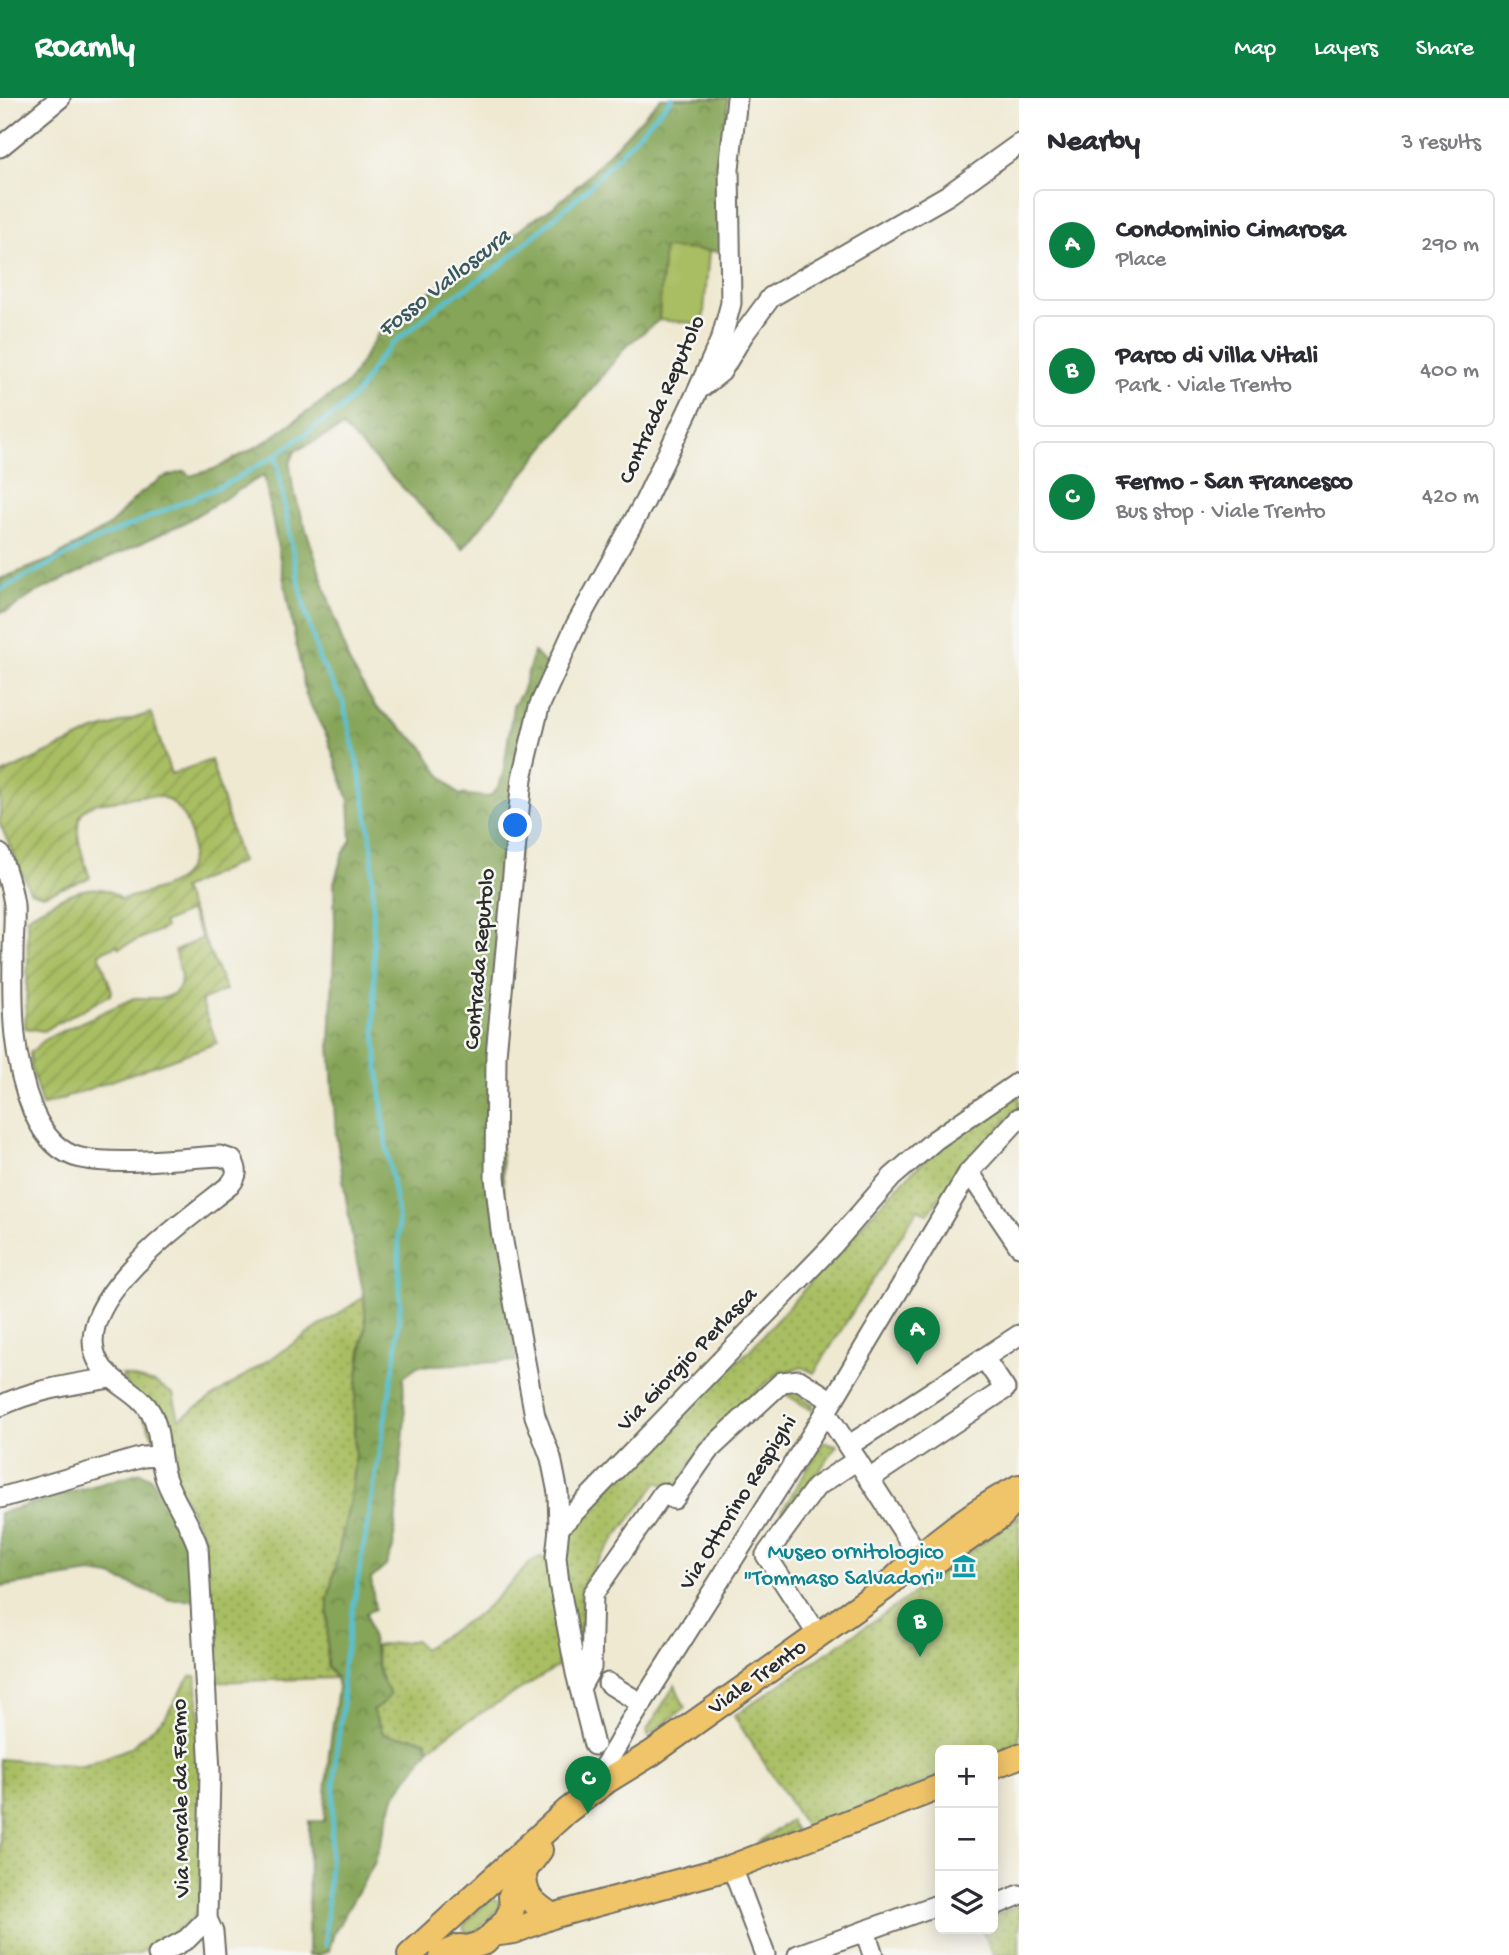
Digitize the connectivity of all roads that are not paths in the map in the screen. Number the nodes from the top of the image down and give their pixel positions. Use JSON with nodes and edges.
{"nodes":[{"id":1,"x":60,"y":98,"type":"edge"},
{"id":2,"x":737,"y":98,"type":"edge"},
{"id":3,"x":1019,"y":144,"type":"edge"},
{"id":4,"x":0,"y":147,"type":"edge"},
{"id":5,"x":698,"y":390,"type":"junction"},
{"id":6,"x":0,"y":854,"type":"edge"},
{"id":7,"x":1019,"y":1082,"type":"edge"},
{"id":8,"x":1019,"y":1118,"type":"edge"},
{"id":9,"x":969,"y":1172,"type":"junction"},
{"id":10,"x":1019,"y":1246,"type":"edge"},
{"id":11,"x":1019,"y":1335,"type":"edge"},
{"id":12,"x":984,"y":1358,"type":"junction"},
{"id":13,"x":110,"y":1378,"type":"junction"},
{"id":14,"x":0,"y":1406,"type":"edge"},
{"id":15,"x":829,"y":1407,"type":"junction"},
{"id":16,"x":852,"y":1453,"type":"junction"},
{"id":17,"x":160,"y":1456,"type":"junction"},
{"id":18,"x":869,"y":1479,"type":"junction"},
{"id":19,"x":1019,"y":1487,"type":"edge"},
{"id":20,"x":1019,"y":1496,"type":"edge"},
{"id":21,"x":0,"y":1498,"type":"edge"},
{"id":22,"x":559,"y":1528,"type":"junction"},
{"id":23,"x":923,"y":1561,"type":"junction"},
{"id":24,"x":818,"y":1635,"type":"junction"},
{"id":25,"x":608,"y":1684,"type":"dead end"},
{"id":26,"x":580,"y":1688,"type":"junction"},
{"id":27,"x":642,"y":1704,"type":"junction"},
{"id":28,"x":594,"y":1745,"type":"junction"},
{"id":29,"x":1019,"y":1756,"type":"edge"},
{"id":30,"x":622,"y":1761,"type":"junction"},
{"id":31,"x":998,"y":1764,"type":"edge"},
{"id":32,"x":588,"y":1786,"type":"junction"},
{"id":33,"x":935,"y":1789,"type":"edge"},
{"id":34,"x":530,"y":1844,"type":"junction"},
{"id":35,"x":732,"y":1867,"type":"junction"},
{"id":36,"x":524,"y":1871,"type":"junction"},
{"id":37,"x":483,"y":1887,"type":"junction"},
{"id":38,"x":1019,"y":1895,"type":"edge"},
{"id":39,"x":512,"y":1899,"type":"junction"},
{"id":40,"x":998,"y":1904,"type":"edge"},
{"id":41,"x":935,"y":1906,"type":"edge"},
{"id":42,"x":450,"y":1916,"type":"junction"},
{"id":43,"x":552,"y":1916,"type":"junction"},
{"id":44,"x":207,"y":1919,"type":"junction"},
{"id":45,"x":864,"y":1931,"type":"junction"},
{"id":46,"x":471,"y":1948,"type":"edge"},
{"id":47,"x":158,"y":1955,"type":"edge"},
{"id":48,"x":215,"y":1955,"type":"edge"},
{"id":49,"x":410,"y":1955,"type":"edge"},
{"id":50,"x":765,"y":1955,"type":"edge"},
{"id":51,"x":798,"y":1955,"type":"edge"},
{"id":52,"x":873,"y":1955,"type":"edge"}],
"edges":[{"from":1,"to":4,"type":"street"},
{"from":2,"to":5,"type":"street","name":"Contrada Reputolo"},
{"from":3,"to":5,"type":"street"},
{"from":5,"to":22,"type":"street","name":"Contrada Reputolo"},
{"from":6,"to":13,"type":"street"},
{"from":7,"to":22,"type":"street","name":"Via Giorgio Perlasca"},
{"from":8,"to":9,"type":"street","name":"Via Ottorino Respighi"},
{"from":9,"to":10,"type":"street"},
{"from":9,"to":15,"type":"street","name":"Via Ottorino Respighi"},
{"from":11,"to":12,"type":"street"},
{"from":12,"to":16,"type":"street"},
{"from":12,"to":18,"type":"street"},
{"from":13,"to":14,"type":"street"},
{"from":13,"to":17,"type":"street"},
{"from":15,"to":16,"type":"street"},
{"from":15,"to":26,"type":"street"},
{"from":15,"to":27,"type":"street","name":"Via Ottorino Respighi"},
{"from":16,"to":18,"type":"street"},
{"from":16,"to":24,"type":"street"},
{"from":17,"to":21,"type":"street"},
{"from":17,"to":44,"type":"street","name":"Via Morale da Fermo"},
{"from":18,"to":23,"type":"street"},
{"from":19,"to":23,"type":"main road","name":"Viale Trento"},
{"from":20,"to":23,"type":"main road","name":"Viale Trento"},
{"from":22,"to":26,"type":"street"},
{"from":23,"to":24,"type":"main road","name":"Viale Trento"},
{"from":24,"to":30,"type":"main road","name":"Viale Trento"},
{"from":25,"to":27,"type":"street"},
{"from":26,"to":28,"type":"street"},
{"from":27,"to":30,"type":"street","name":"Via Ottorino Respighi"},
{"from":28,"to":30,"type":"street"},
{"from":28,"to":32,"type":"street"},
{"from":29,"to":31,"type":"main road"},
{"from":30,"to":32,"type":"street","name":"Via Ottorino Respighi"},
{"from":30,"to":34,"type":"main road","name":"Viale Trento"},
{"from":30,"to":36,"type":"main road","name":"Viale Trento"},
{"from":32,"to":34,"type":"street","name":"Via Ottorino Respighi"},
{"from":33,"to":35,"type":"main road"},
{"from":34,"to":37,"type":"main road","name":"Viale Trento"},
{"from":35,"to":43,"type":"main road"},
{"from":35,"to":50,"type":"street"},
{"from":36,"to":39,"type":"main road","name":"Viale Trento"},
{"from":36,"to":43,"type":"main road"},
{"from":37,"to":39,"type":"main road"},
{"from":37,"to":42,"type":"main road","name":"Viale Trento"},
{"from":38,"to":40,"type":"street"},
{"from":39,"to":43,"type":"main road"},
{"from":39,"to":46,"type":"main road","name":"Viale Trento"},
{"from":41,"to":45,"type":"street"},
{"from":42,"to":46,"type":"main road"},
{"from":42,"to":49,"type":"main road","name":"Viale Trento"},
{"from":43,"to":46,"type":"main road"},
{"from":44,"to":47,"type":"street","name":"Via Morale da Fermo"},
{"from":44,"to":48,"type":"street","name":"Via Morale da Fermo"},
{"from":45,"to":51,"type":"street"},
{"from":45,"to":52,"type":"street"}]}
